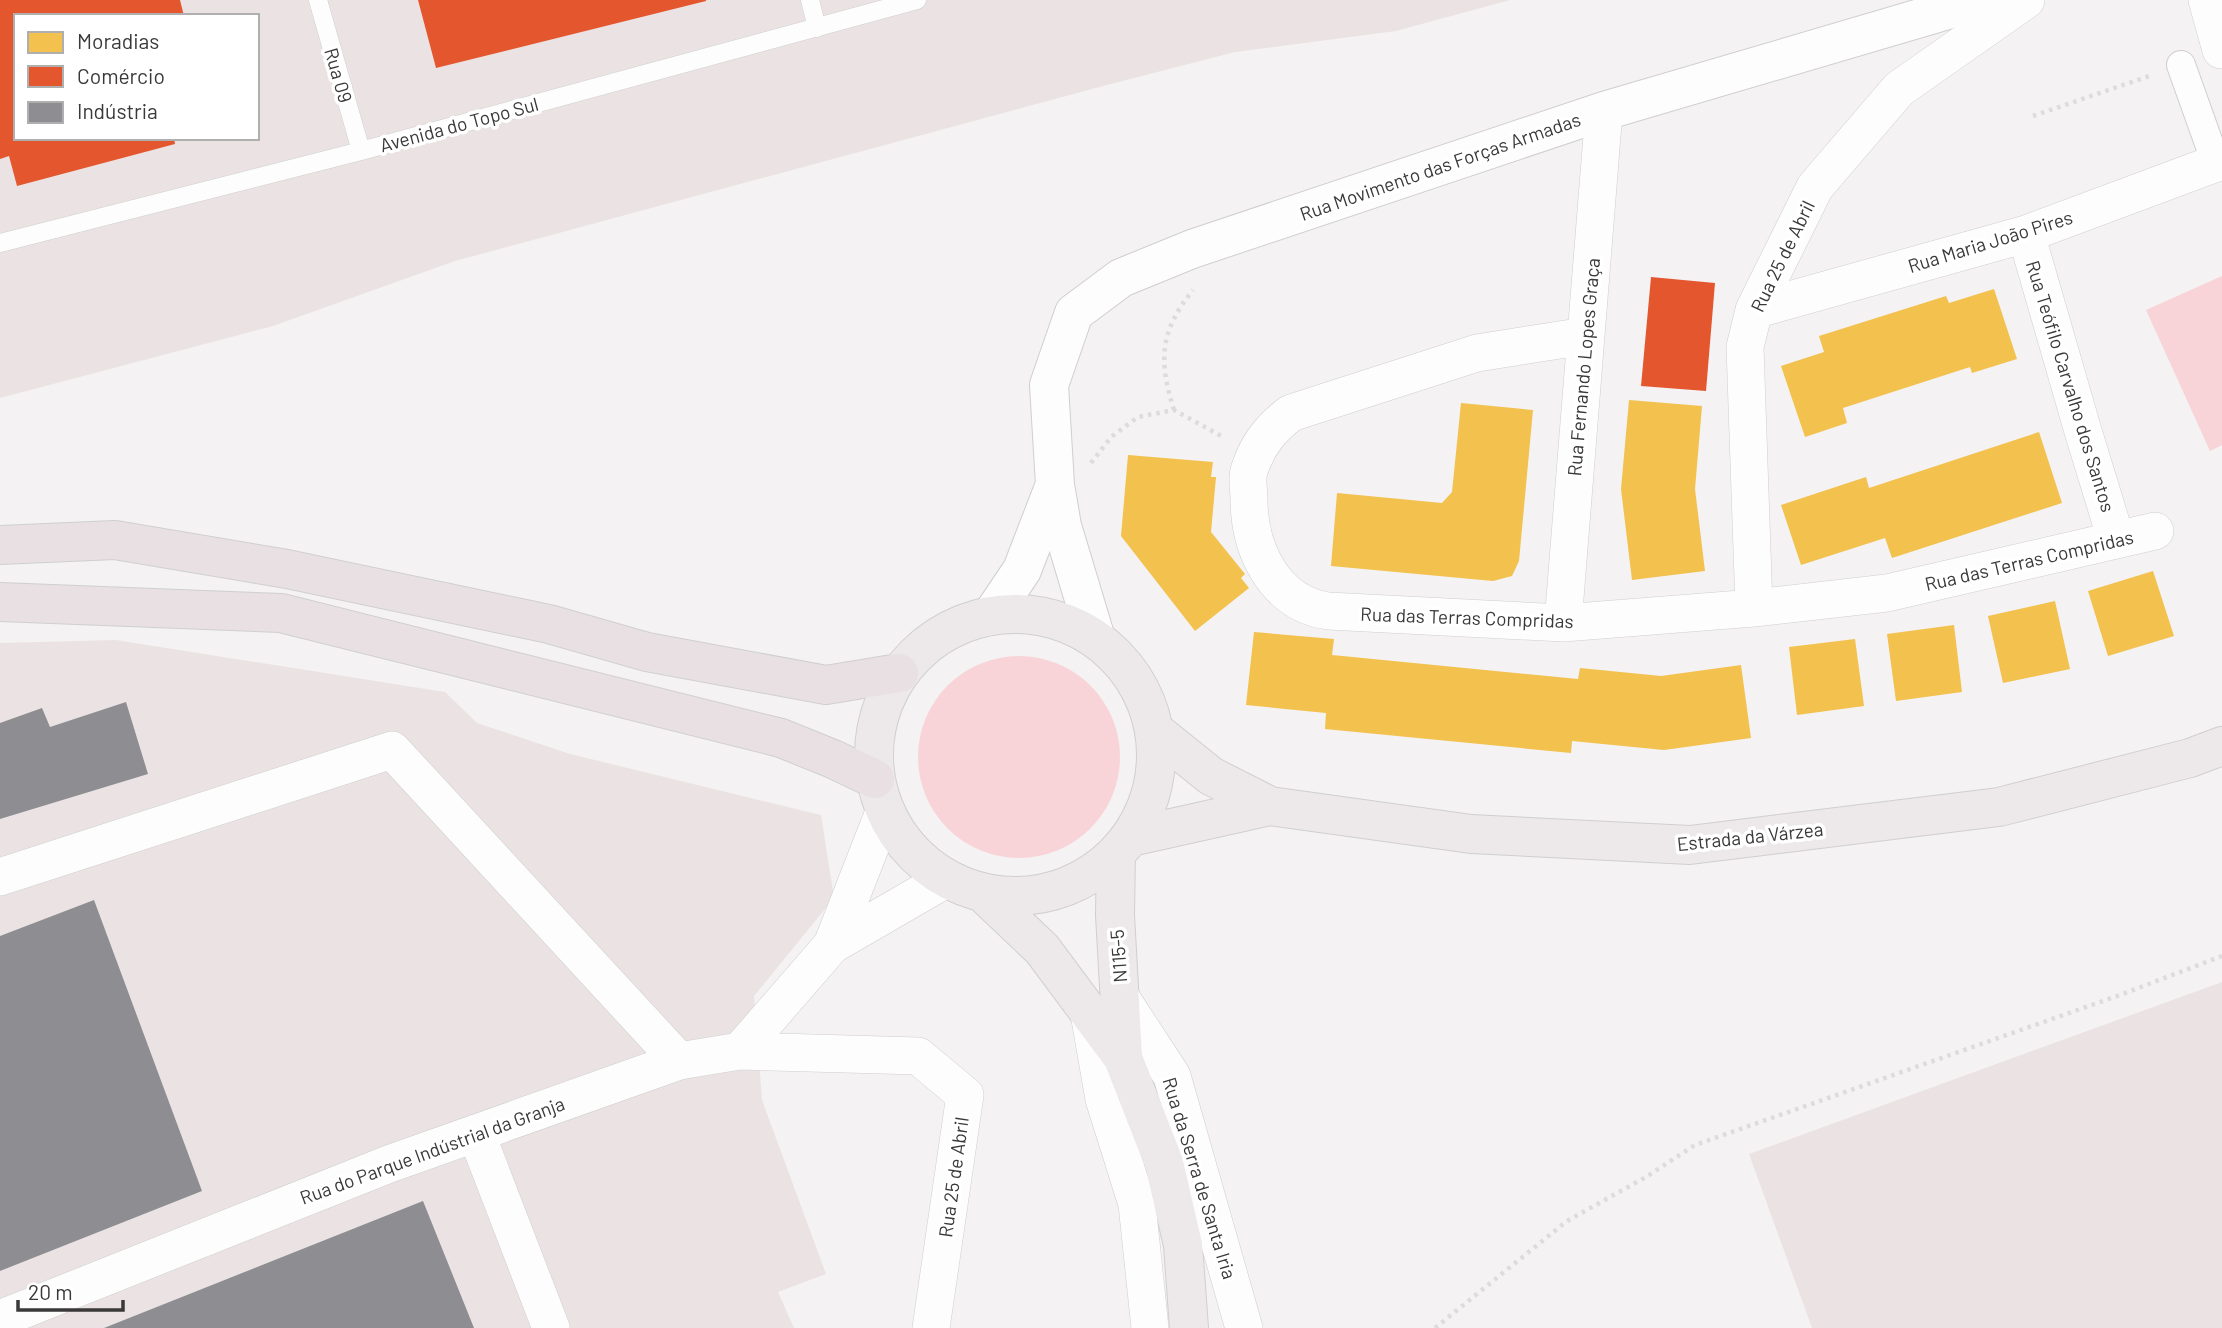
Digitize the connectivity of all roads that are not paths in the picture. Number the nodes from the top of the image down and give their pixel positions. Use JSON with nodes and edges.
{"nodes":[{"id":1,"x":318,"y":0,"type":"edge"},
{"id":2,"x":810,"y":0,"type":"edge"},
{"id":3,"x":917,"y":0,"type":"edge"},
{"id":4,"x":1989,"y":0,"type":"edge"},
{"id":5,"x":2026,"y":0,"type":"edge"},
{"id":6,"x":2207,"y":0,"type":"edge"},
{"id":7,"x":817,"y":28,"type":"junction"},
{"id":8,"x":2221,"y":50,"type":"edge"},
{"id":9,"x":2181,"y":65,"type":"road end"},
{"id":10,"x":1604,"y":111,"type":"junction"},
{"id":11,"x":361,"y":151,"type":"junction"},
{"id":12,"x":2219,"y":162,"type":"edge"},
{"id":13,"x":2026,"y":234,"type":"junction"},
{"id":14,"x":0,"y":243,"type":"edge"},
{"id":15,"x":1754,"y":310,"type":"junction"},
{"id":16,"x":1585,"y":336,"type":"junction"},
{"id":17,"x":1055,"y":485,"type":"junction"},
{"id":18,"x":2155,"y":531,"type":"dead end"},
{"id":19,"x":2116,"y":539,"type":"junction"},
{"id":20,"x":0,"y":545,"type":"edge"},
{"id":21,"x":0,"y":566,"type":"edge"},
{"id":22,"x":286,"y":569,"type":"junction"},
{"id":23,"x":0,"y":601,"type":"edge"},
{"id":24,"x":1754,"y":608,"type":"junction"},
{"id":25,"x":991,"y":616,"type":"junction"},
{"id":26,"x":1563,"y":623,"type":"junction"},
{"id":27,"x":1096,"y":639,"type":"junction"},
{"id":28,"x":899,"y":673,"type":"junction"},
{"id":29,"x":1154,"y":731,"type":"junction"},
{"id":30,"x":2222,"y":746,"type":"edge"},
{"id":31,"x":880,"y":795,"type":"junction"},
{"id":32,"x":1270,"y":806,"type":"junction"},
{"id":33,"x":1124,"y":845,"type":"junction"},
{"id":34,"x":0,"y":877,"type":"edge"},
{"id":35,"x":946,"y":879,"type":"junction"},
{"id":36,"x":984,"y":893,"type":"junction"},
{"id":37,"x":832,"y":945,"type":"junction"},
{"id":38,"x":1105,"y":1006,"type":"junction"},
{"id":39,"x":740,"y":1051,"type":"junction"},
{"id":40,"x":679,"y":1061,"type":"junction"},
{"id":41,"x":476,"y":1133,"type":"junction"},
{"id":42,"x":0,"y":1319,"type":"edge"},
{"id":43,"x":551,"y":1328,"type":"edge"},
{"id":44,"x":931,"y":1328,"type":"edge"},
{"id":45,"x":1150,"y":1328,"type":"edge"},
{"id":46,"x":1189,"y":1328,"type":"edge"},
{"id":47,"x":1244,"y":1328,"type":"edge"}],
"edges":[{"from":1,"to":11,"type":"lane","name":"Rua 09"},
{"from":2,"to":7,"type":"lane"},
{"from":3,"to":7,"type":"lane","name":"Avenida do Topo Sul"},
{"from":4,"to":10,"type":"street","name":"Rua Movimento das Forças Armadas"},
{"from":5,"to":15,"type":"street","name":"Rua 25 de Abril"},
{"from":6,"to":8,"type":"street"},
{"from":7,"to":11,"type":"lane","name":"Avenida do Topo Sul"},
{"from":9,"to":12,"type":"street"},
{"from":10,"to":16,"type":"street","name":"Rua Fernando Lopes Graça"},
{"from":10,"to":17,"type":"street","name":"Rua Movimento das Forças Armadas"},
{"from":11,"to":14,"type":"lane","name":"Avenida do Topo Sul"},
{"from":12,"to":13,"type":"street","name":"Rua Maria João Pires"},
{"from":13,"to":15,"type":"street","name":"Rua Maria João Pires"},
{"from":13,"to":19,"type":"street","name":"Rua Teófilo Carvalho dos Santos"},
{"from":15,"to":24,"type":"street","name":"Rua 25 de Abril"},
{"from":16,"to":26,"type":"street","name":"Rua Fernando Lopes Graça"},
{"from":16,"to":26,"type":"street","name":"Rua das Terras Compridas"},
{"from":17,"to":25,"type":"street","name":"Rua Movimento das Forças Armadas"},
{"from":17,"to":27,"type":"street","name":"Rua Movimento das Forças Armadas"},
{"from":18,"to":19,"type":"street","name":"Rua das Terras Compridas"},
{"from":19,"to":24,"type":"street","name":"Rua das Terras Compridas"},
{"from":20,"to":22,"type":"highway"},
{"from":21,"to":22,"type":"highway"},
{"from":22,"to":28,"type":"highway"},
{"from":23,"to":31,"type":"highway"},
{"from":24,"to":26,"type":"street","name":"Rua das Terras Compridas"},
{"from":25,"to":27,"type":"main road"},
{"from":25,"to":28,"type":"main road"},
{"from":27,"to":29,"type":"main road"},
{"from":28,"to":31,"type":"main road"},
{"from":29,"to":32,"type":"main road","name":"Estrada da Várzea"},
{"from":29,"to":33,"type":"main road"},
{"from":30,"to":32,"type":"main road","name":"Estrada da Várzea"},
{"from":31,"to":35,"type":"main road"},
{"from":31,"to":37,"type":"street"},
{"from":32,"to":33,"type":"main road","name":"Estrada da Várzea"},
{"from":33,"to":36,"type":"main road"},
{"from":33,"to":38,"type":"main road","name":"N115-5"},
{"from":34,"to":40,"type":"street"},
{"from":35,"to":36,"type":"main road"},
{"from":35,"to":37,"type":"street"},
{"from":36,"to":38,"type":"main road"},
{"from":37,"to":39,"type":"street"},
{"from":38,"to":45,"type":"street"},
{"from":38,"to":46,"type":"main road"},
{"from":38,"to":47,"type":"street","name":"Rua da Serra de Santa Iria"},
{"from":39,"to":40,"type":"street","name":"Rua do Parque Indústrial da Granja"},
{"from":39,"to":44,"type":"street","name":"Rua 25 de Abril"},
{"from":40,"to":41,"type":"street","name":"Rua do Parque Indústrial da Granja"},
{"from":41,"to":42,"type":"street","name":"Rua do Parque Indústrial da Granja"},
{"from":41,"to":43,"type":"street"}]}
